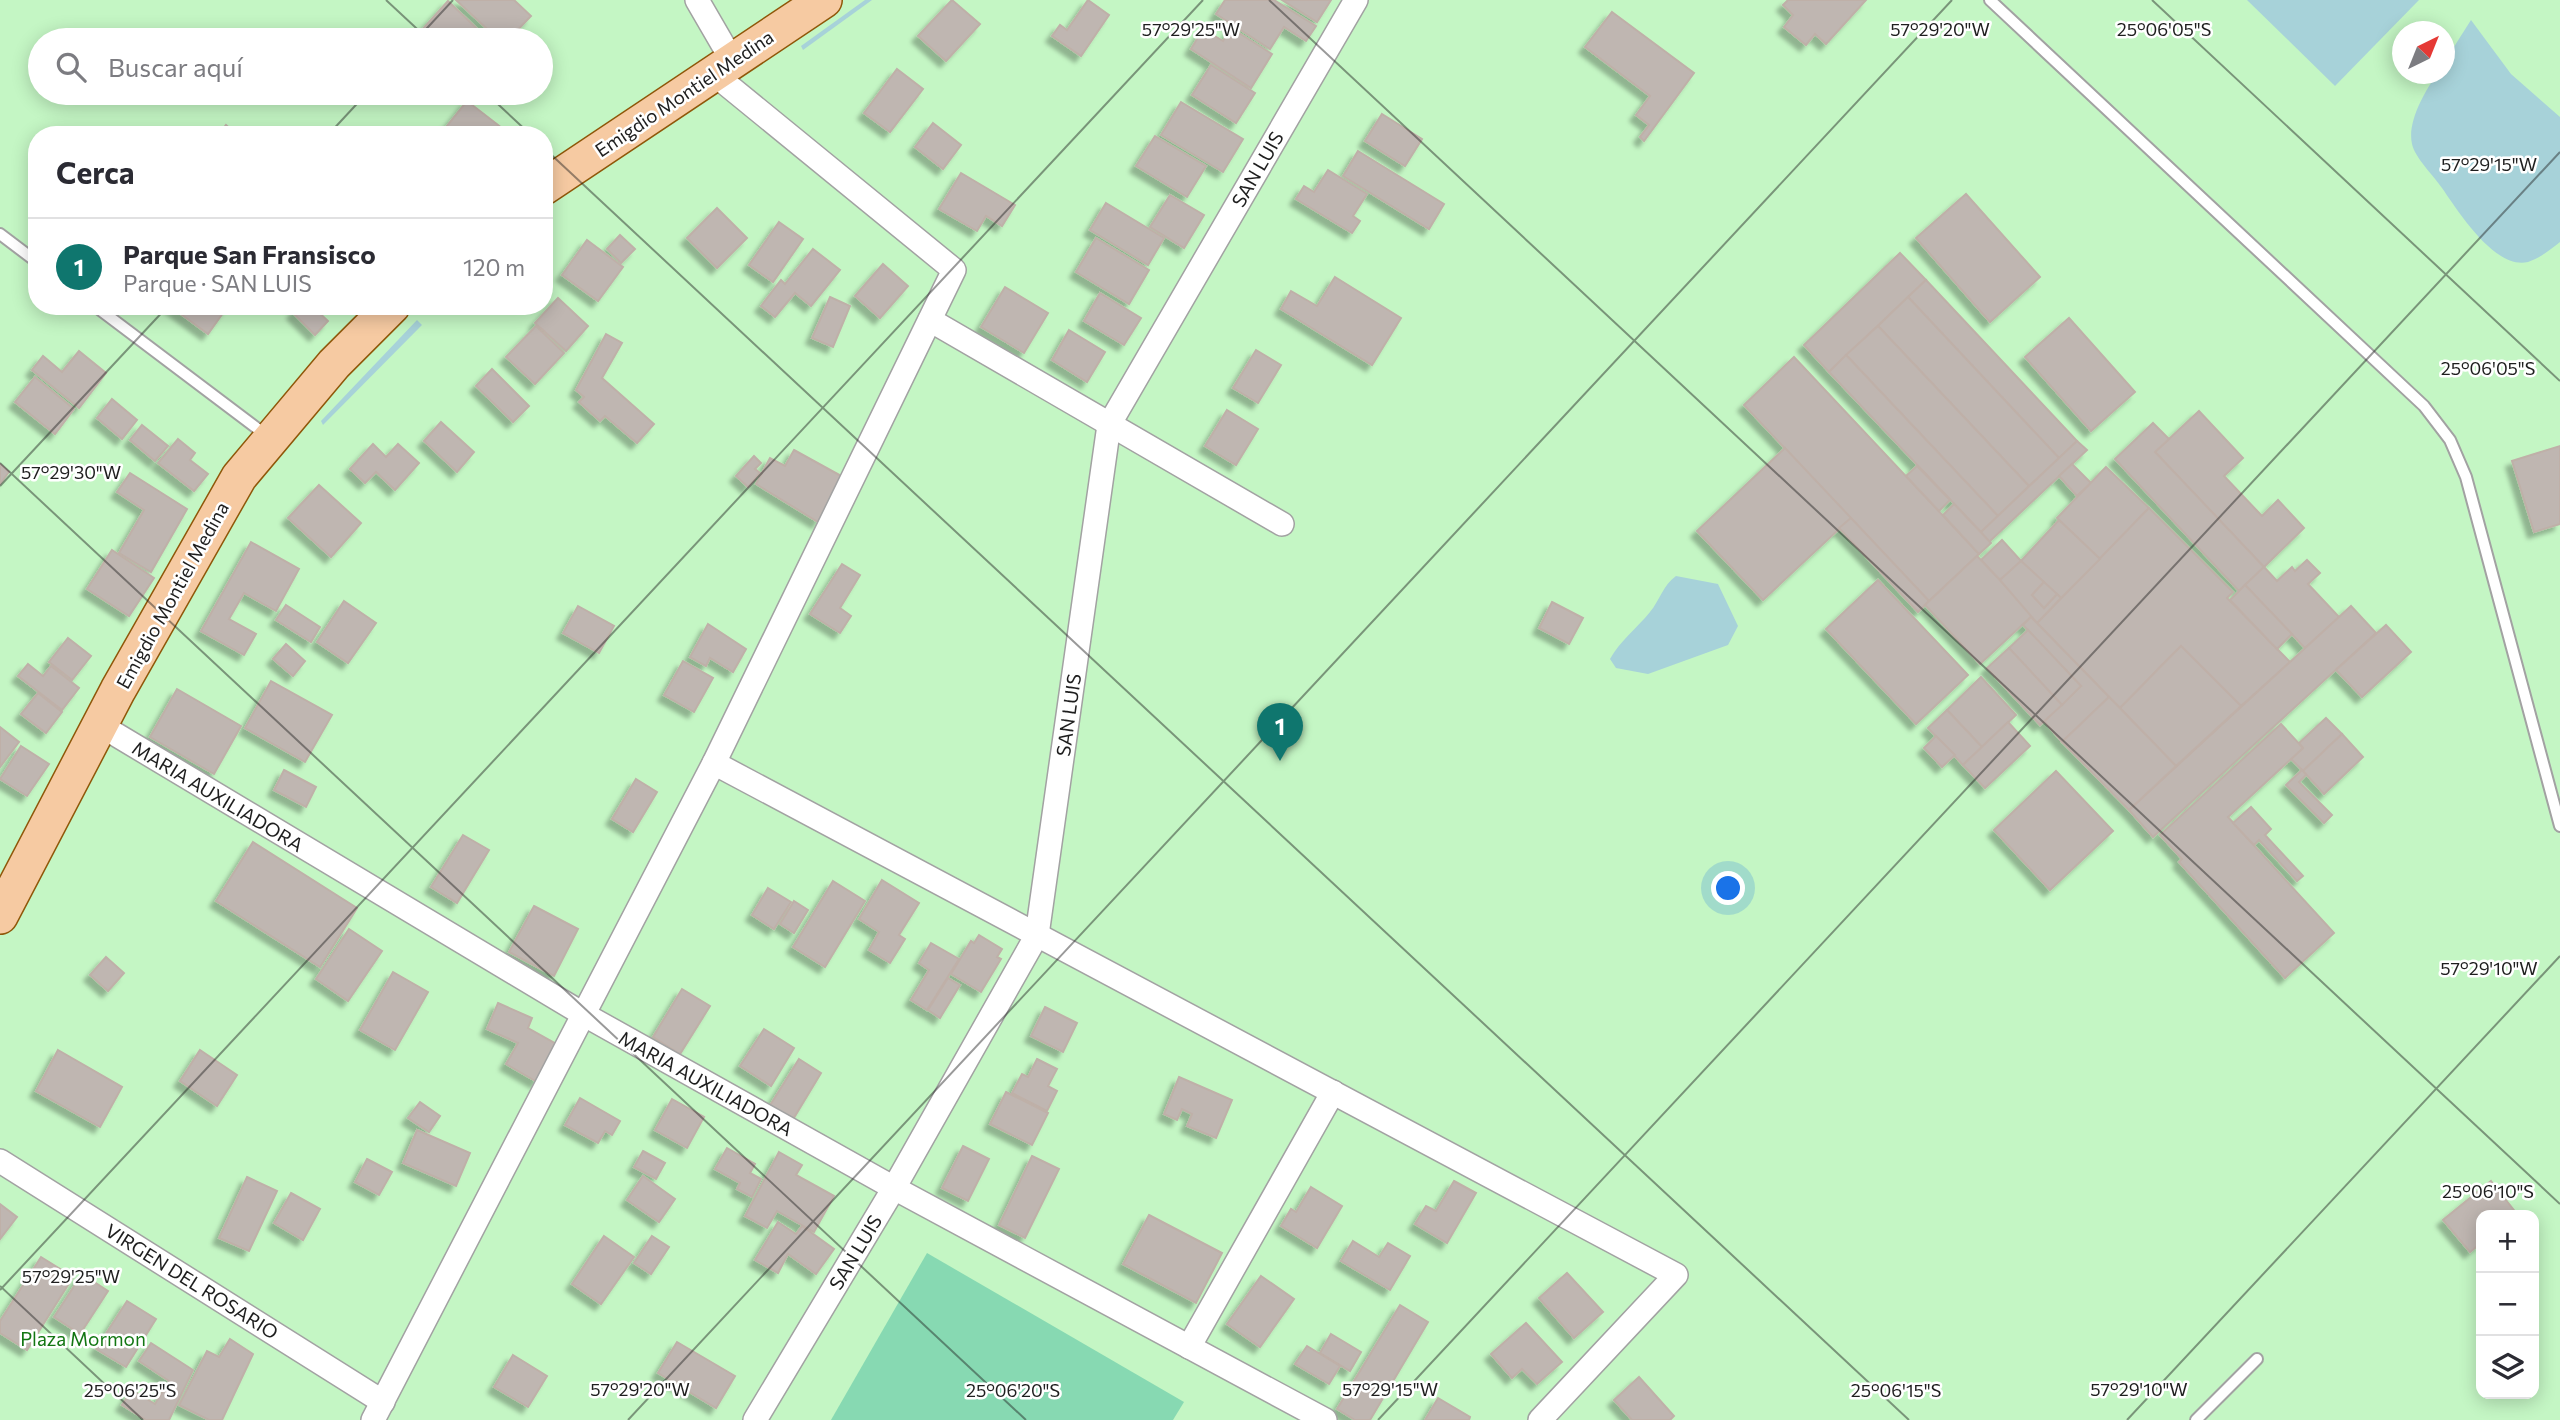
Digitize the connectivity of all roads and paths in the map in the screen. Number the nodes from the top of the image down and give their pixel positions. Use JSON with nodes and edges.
{"nodes":[{"id":1,"x":697,"y":0,"type":"edge"},
{"id":2,"x":824,"y":0,"type":"edge"},
{"id":3,"x":1356,"y":0,"type":"edge"},
{"id":4,"x":1990,"y":0,"type":"edge"},
{"id":5,"x":723,"y":68,"type":"junction"},
{"id":6,"x":553,"y":181,"type":"edge"},
{"id":7,"x":0,"y":234,"type":"edge"},
{"id":8,"x":28,"y":255,"type":"edge"},
{"id":9,"x":107,"y":315,"type":"edge"},
{"id":10,"x":383,"y":315,"type":"edge"},
{"id":11,"x":938,"y":324,"type":"junction"},
{"id":12,"x":1109,"y":425,"type":"junction"},
{"id":13,"x":270,"y":438,"type":"junction"},
{"id":14,"x":1282,"y":524,"type":"dead end"},
{"id":15,"x":100,"y":725,"type":"junction"},
{"id":16,"x":714,"y":763,"type":"junction"},
{"id":17,"x":2560,"y":826,"type":"edge"},
{"id":18,"x":0,"y":916,"type":"edge"},
{"id":19,"x":1037,"y":935,"type":"junction"},
{"id":20,"x":583,"y":1014,"type":"junction"},
{"id":21,"x":1333,"y":1092,"type":"junction"},
{"id":22,"x":0,"y":1161,"type":"edge"},
{"id":23,"x":894,"y":1188,"type":"junction"},
{"id":24,"x":1189,"y":1347,"type":"junction"},
{"id":25,"x":2257,"y":1359,"type":"dead end"},
{"id":26,"x":378,"y":1411,"type":"edge"},
{"id":27,"x":755,"y":1420,"type":"edge"},
{"id":28,"x":1325,"y":1420,"type":"edge"},
{"id":29,"x":1540,"y":1420,"type":"edge"},
{"id":30,"x":2196,"y":1420,"type":"edge"}],
"edges":[{"from":1,"to":5,"type":"street"},
{"from":2,"to":5,"type":"main road","name":"Emigdio Montiel Medina"},
{"from":3,"to":12,"type":"street","name":"SAN LUIS"},
{"from":4,"to":17,"type":"lane"},
{"from":5,"to":6,"type":"main road","name":"Emigdio Montiel Medina"},
{"from":5,"to":11,"type":"street"},
{"from":7,"to":8,"type":"lane"},
{"from":9,"to":13,"type":"lane"},
{"from":10,"to":13,"type":"main road","name":"Emigdio Montiel Medina"},
{"from":11,"to":12,"type":"street"},
{"from":11,"to":16,"type":"street"},
{"from":12,"to":14,"type":"street"},
{"from":12,"to":19,"type":"street","name":"SAN LUIS"},
{"from":13,"to":15,"type":"main road","name":"Emigdio Montiel Medina"},
{"from":15,"to":18,"type":"main road","name":"Emigdio Montiel Medina"},
{"from":15,"to":20,"type":"street","name":"MARIA AUXILIADORA"},
{"from":16,"to":19,"type":"street"},
{"from":16,"to":20,"type":"street"},
{"from":19,"to":21,"type":"street"},
{"from":19,"to":23,"type":"street","name":"SAN LUIS"},
{"from":20,"to":23,"type":"street","name":"MARIA AUXILIADORA"},
{"from":20,"to":26,"type":"street"},
{"from":21,"to":24,"type":"street"},
{"from":21,"to":29,"type":"street"},
{"from":22,"to":26,"type":"street","name":"VIRGEN DEL ROSARIO"},
{"from":23,"to":24,"type":"street","name":"MARIA AUXILIADORA"},
{"from":23,"to":27,"type":"street","name":"SAN LUIS"},
{"from":24,"to":28,"type":"street","name":"MARIA AUXILIADORA"},
{"from":25,"to":30,"type":"lane"}]}
